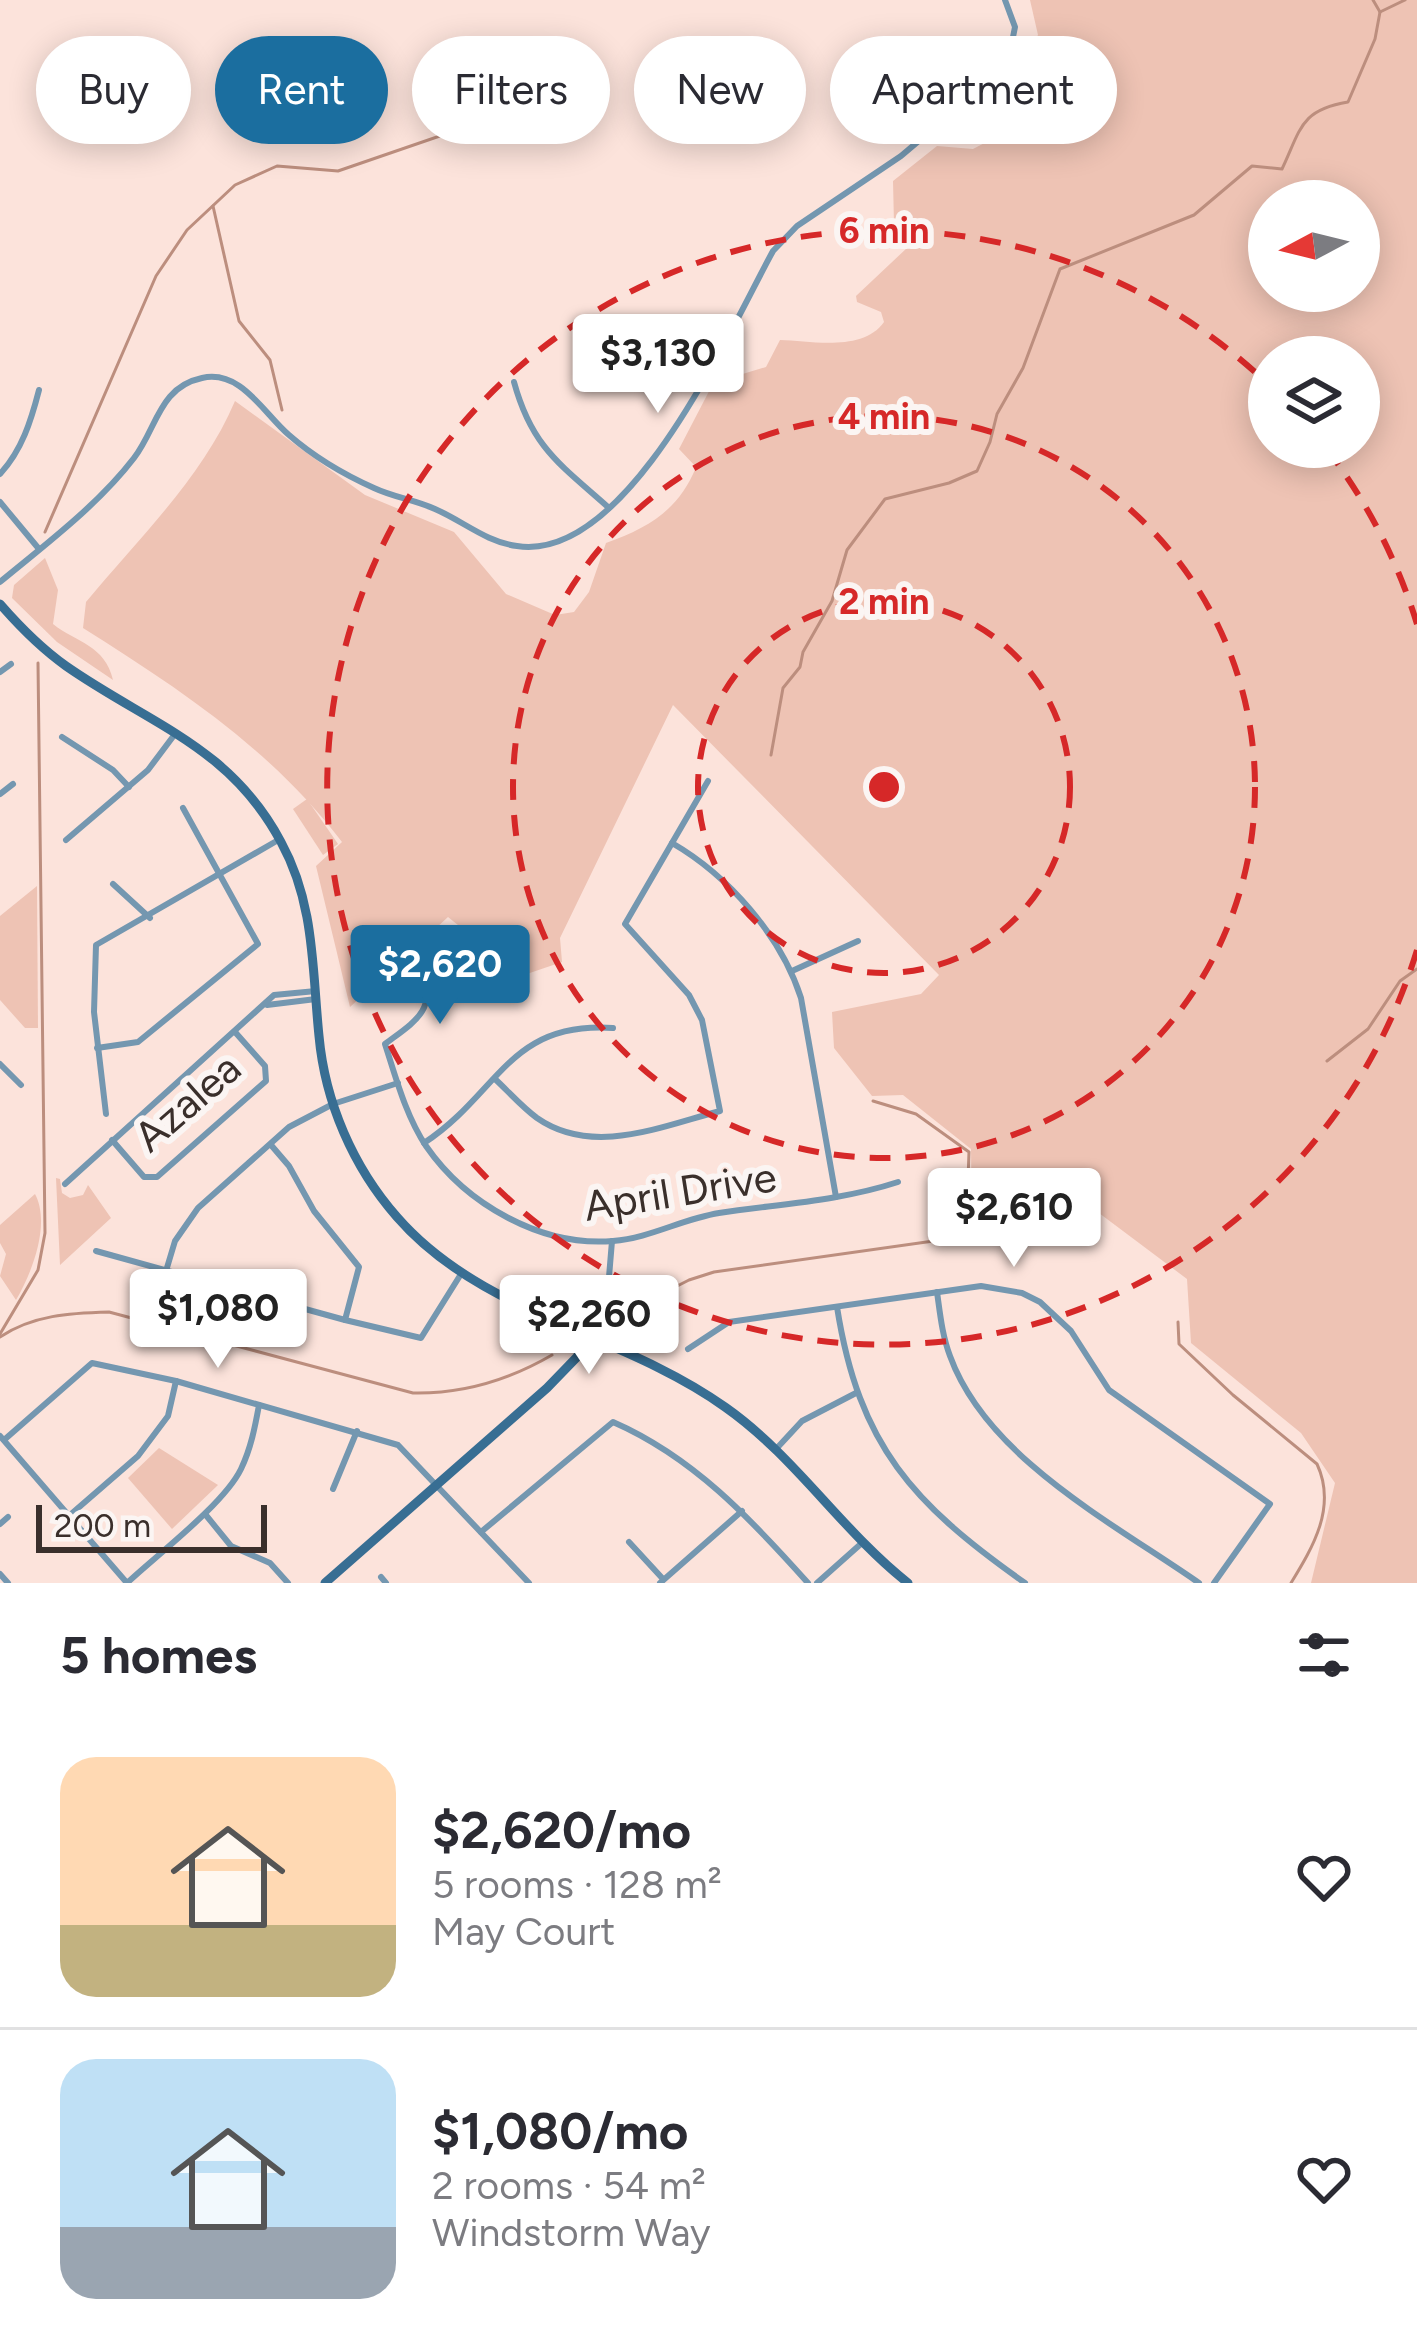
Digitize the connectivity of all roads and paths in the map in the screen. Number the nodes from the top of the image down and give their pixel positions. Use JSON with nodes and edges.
{"nodes":[{"id":1,"x":1005,"y":0,"type":"edge"},
{"id":2,"x":514,"y":382,"type":"dead end"},
{"id":3,"x":40,"y":390,"type":"dead end"},
{"id":4,"x":0,"y":474,"type":"edge"},
{"id":5,"x":0,"y":502,"type":"edge"},
{"id":6,"x":609,"y":508,"type":"junction"},
{"id":7,"x":39,"y":549,"type":"junction"},
{"id":8,"x":0,"y":581,"type":"edge"},
{"id":9,"x":0,"y":604,"type":"edge"},
{"id":10,"x":10,"y":664,"type":"dead end"},
{"id":11,"x":0,"y":672,"type":"edge"},
{"id":12,"x":177,"y":731,"type":"junction"},
{"id":13,"x":62,"y":737,"type":"dead end"},
{"id":14,"x":708,"y":781,"type":"dead end"},
{"id":15,"x":13,"y":784,"type":"dead end"},
{"id":16,"x":129,"y":787,"type":"junction"},
{"id":17,"x":0,"y":794,"type":"edge"},
{"id":18,"x":183,"y":808,"type":"dead end"},
{"id":19,"x":66,"y":839,"type":"dead end"},
{"id":20,"x":280,"y":839,"type":"junction"},
{"id":21,"x":673,"y":843,"type":"junction"},
{"id":22,"x":218,"y":872,"type":"junction"},
{"id":23,"x":113,"y":884,"type":"dead end"},
{"id":24,"x":149,"y":918,"type":"junction"},
{"id":25,"x":858,"y":940,"type":"dead end"},
{"id":26,"x":792,"y":971,"type":"junction"},
{"id":27,"x":421,"y":974,"type":"dead end"},
{"id":28,"x":316,"y":995,"type":"junction"},
{"id":29,"x":613,"y":1028,"type":"dead end"},
{"id":30,"x":236,"y":1032,"type":"junction"},
{"id":31,"x":97,"y":1048,"type":"junction"},
{"id":32,"x":0,"y":1064,"type":"edge"},
{"id":33,"x":495,"y":1079,"type":"junction"},
{"id":34,"x":398,"y":1083,"type":"junction"},
{"id":35,"x":20,"y":1084,"type":"dead end"},
{"id":36,"x":333,"y":1104,"type":"junction"},
{"id":37,"x":106,"y":1114,"type":"dead end"},
{"id":38,"x":112,"y":1140,"type":"junction"},
{"id":39,"x":270,"y":1144,"type":"junction"},
{"id":40,"x":424,"y":1144,"type":"junction"},
{"id":41,"x":898,"y":1182,"type":"dead end"},
{"id":42,"x":64,"y":1184,"type":"dead end"},
{"id":43,"x":836,"y":1197,"type":"junction"},
{"id":44,"x":612,"y":1241,"type":"junction"},
{"id":45,"x":96,"y":1251,"type":"dead end"},
{"id":46,"x":166,"y":1271,"type":"junction"},
{"id":47,"x":461,"y":1274,"type":"junction"},
{"id":48,"x":937,"y":1292,"type":"junction"},
{"id":49,"x":837,"y":1307,"type":"junction"},
{"id":50,"x":345,"y":1320,"type":"junction"},
{"id":51,"x":588,"y":1335,"type":"junction"},
{"id":52,"x":688,"y":1349,"type":"dead end"},
{"id":53,"x":176,"y":1381,"type":"junction"},
{"id":54,"x":856,"y":1394,"type":"junction"},
{"id":55,"x":259,"y":1405,"type":"junction"},
{"id":56,"x":357,"y":1431,"type":"junction"},
{"id":57,"x":2,"y":1438,"type":"edge"},
{"id":58,"x":777,"y":1448,"type":"junction"},
{"id":59,"x":438,"y":1484,"type":"junction"},
{"id":60,"x":333,"y":1489,"type":"dead end"},
{"id":61,"x":742,"y":1511,"type":"junction"},
{"id":62,"x":204,"y":1512,"type":"junction"},
{"id":63,"x":70,"y":1515,"type":"junction"},
{"id":64,"x":8,"y":1516,"type":"dead end"},
{"id":65,"x":0,"y":1524,"type":"edge"},
{"id":66,"x":481,"y":1532,"type":"junction"},
{"id":67,"x":628,"y":1542,"type":"dead end"},
{"id":68,"x":863,"y":1542,"type":"junction"},
{"id":69,"x":662,"y":1582,"type":"edge"},
{"id":70,"x":127,"y":1583,"type":"edge"},
{"id":71,"x":288,"y":1583,"type":"edge"},
{"id":72,"x":325,"y":1583,"type":"edge"},
{"id":73,"x":529,"y":1583,"type":"edge"},
{"id":74,"x":808,"y":1583,"type":"edge"},
{"id":75,"x":817,"y":1583,"type":"edge"},
{"id":76,"x":908,"y":1583,"type":"edge"},
{"id":77,"x":1024,"y":1583,"type":"edge"},
{"id":78,"x":1199,"y":1583,"type":"edge"},
{"id":79,"x":1214,"y":1583,"type":"edge"}],
"edges":[{"from":1,"to":6,"type":"street"},
{"from":2,"to":6,"type":"street"},
{"from":3,"to":4,"type":"street"},
{"from":5,"to":7,"type":"street"},
{"from":6,"to":7,"type":"street"},
{"from":7,"to":8,"type":"street"},
{"from":9,"to":12,"type":"street"},
{"from":10,"to":11,"type":"street"},
{"from":12,"to":16,"type":"street"},
{"from":12,"to":20,"type":"street"},
{"from":13,"to":16,"type":"street"},
{"from":14,"to":21,"type":"street"},
{"from":15,"to":17,"type":"street"},
{"from":16,"to":19,"type":"street"},
{"from":18,"to":22,"type":"street"},
{"from":20,"to":22,"type":"street"},
{"from":20,"to":28,"type":"street"},
{"from":21,"to":26,"type":"street"},
{"from":21,"to":33,"type":"street"},
{"from":22,"to":24,"type":"street"},
{"from":22,"to":31,"type":"street"},
{"from":23,"to":24,"type":"street"},
{"from":24,"to":31,"type":"street"},
{"from":25,"to":26,"type":"street"},
{"from":26,"to":43,"type":"street"},
{"from":27,"to":34,"type":"street"},
{"from":28,"to":30,"type":"street","name":"Azalea"},
{"from":28,"to":36,"type":"street"},
{"from":29,"to":33,"type":"street"},
{"from":30,"to":38,"type":"street","name":"Azalea"},
{"from":30,"to":38,"type":"street","name":"Azalea"},
{"from":31,"to":37,"type":"street"},
{"from":32,"to":35,"type":"street"},
{"from":33,"to":40,"type":"street"},
{"from":34,"to":36,"type":"street"},
{"from":34,"to":40,"type":"street","name":"April Drive"},
{"from":36,"to":39,"type":"street"},
{"from":36,"to":47,"type":"street"},
{"from":38,"to":42,"type":"street","name":"Azalea"},
{"from":39,"to":46,"type":"street"},
{"from":39,"to":50,"type":"street"},
{"from":40,"to":44,"type":"street","name":"April Drive"},
{"from":41,"to":43,"type":"street","name":"April Drive"},
{"from":43,"to":44,"type":"street","name":"April Drive"},
{"from":44,"to":51,"type":"street"},
{"from":45,"to":46,"type":"street"},
{"from":46,"to":50,"type":"street"},
{"from":47,"to":50,"type":"street"},
{"from":47,"to":51,"type":"street"},
{"from":48,"to":49,"type":"street"},
{"from":48,"to":78,"type":"street"},
{"from":48,"to":79,"type":"street"},
{"from":49,"to":52,"type":"street"},
{"from":49,"to":54,"type":"street"},
{"from":51,"to":58,"type":"street"},
{"from":51,"to":59,"type":"street"},
{"from":53,"to":55,"type":"street"},
{"from":53,"to":57,"type":"street"},
{"from":53,"to":63,"type":"street"},
{"from":54,"to":58,"type":"street"},
{"from":54,"to":77,"type":"street"},
{"from":55,"to":56,"type":"street"},
{"from":55,"to":62,"type":"street"},
{"from":56,"to":59,"type":"street"},
{"from":56,"to":60,"type":"street"},
{"from":57,"to":63,"type":"street"},
{"from":58,"to":68,"type":"street"},
{"from":59,"to":66,"type":"street"},
{"from":59,"to":72,"type":"street"},
{"from":61,"to":66,"type":"street"},
{"from":61,"to":69,"type":"street"},
{"from":61,"to":74,"type":"street"},
{"from":62,"to":70,"type":"street"},
{"from":62,"to":71,"type":"street"},
{"from":63,"to":70,"type":"street"},
{"from":64,"to":65,"type":"street"},
{"from":66,"to":73,"type":"street"},
{"from":67,"to":69,"type":"street"},
{"from":68,"to":75,"type":"street"},
{"from":68,"to":76,"type":"street"}]}
